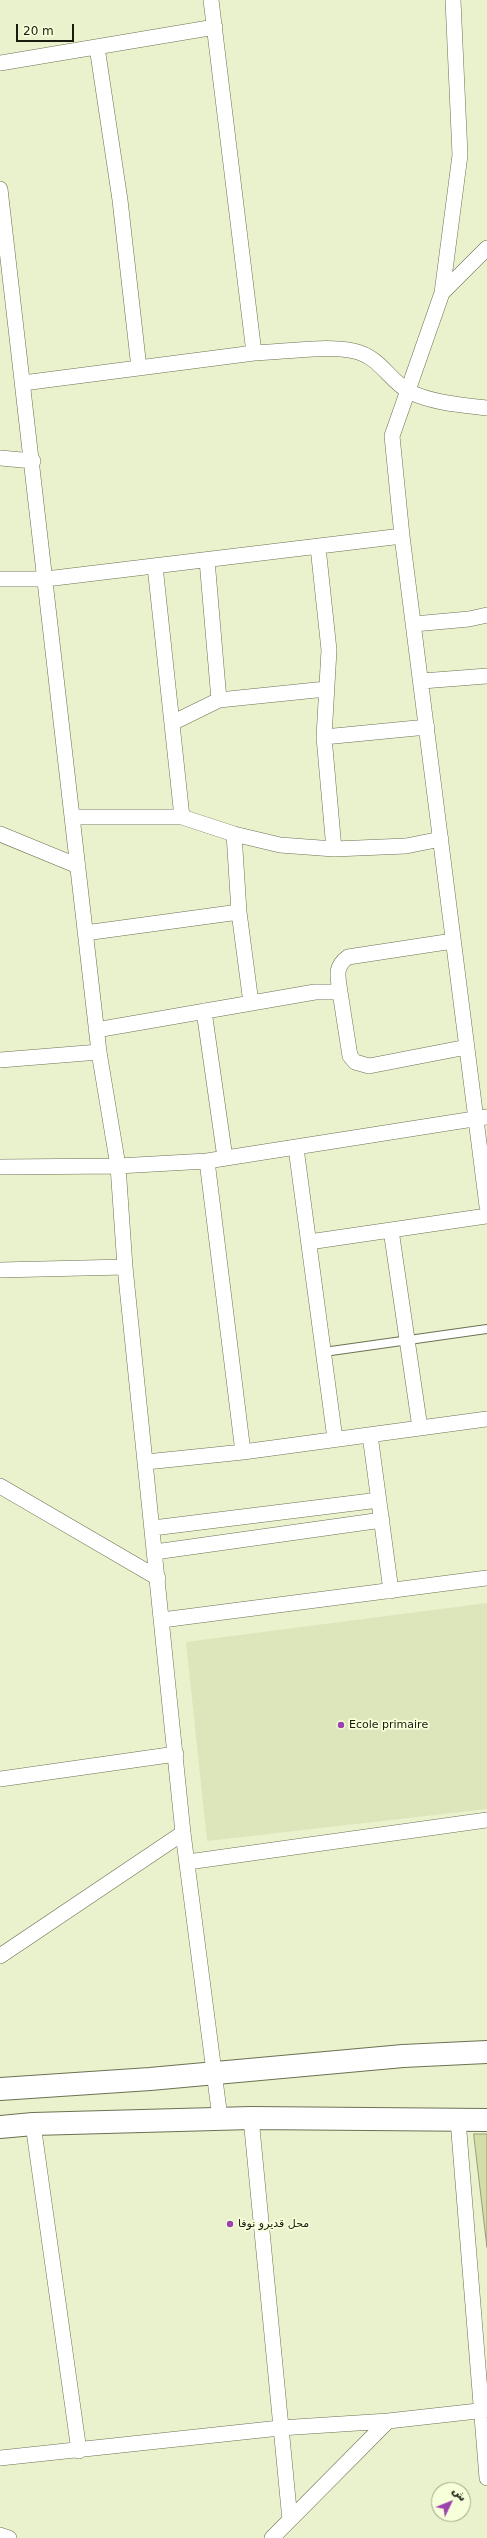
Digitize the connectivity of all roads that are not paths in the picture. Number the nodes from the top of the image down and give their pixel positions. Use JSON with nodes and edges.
{"nodes":[{"id":1,"x":211,"y":0,"type":"edge"},
{"id":2,"x":453,"y":0,"type":"edge"},
{"id":3,"x":215,"y":27,"type":"junction"},
{"id":4,"x":97,"y":47,"type":"junction"},
{"id":5,"x":0,"y":63,"type":"edge"},
{"id":6,"x":0,"y":189,"type":"edge"},
{"id":7,"x":487,"y":248,"type":"edge"},
{"id":8,"x":442,"y":293,"type":"junction"},
{"id":9,"x":254,"y":353,"type":"junction"},
{"id":10,"x":139,"y":368,"type":"junction"},
{"id":11,"x":23,"y":383,"type":"junction"},
{"id":12,"x":408,"y":391,"type":"junction"},
{"id":13,"x":487,"y":408,"type":"edge"},
{"id":14,"x":0,"y":458,"type":"edge"},
{"id":15,"x":33,"y":461,"type":"junction"},
{"id":16,"x":402,"y":536,"type":"junction"},
{"id":17,"x":318,"y":547,"type":"junction"},
{"id":18,"x":207,"y":560,"type":"junction"},
{"id":19,"x":155,"y":566,"type":"junction"},
{"id":20,"x":0,"y":579,"type":"edge"},
{"id":21,"x":46,"y":579,"type":"junction"},
{"id":22,"x":487,"y":615,"type":"edge"},
{"id":23,"x":414,"y":624,"type":"junction"},
{"id":24,"x":487,"y":676,"type":"edge"},
{"id":25,"x":422,"y":681,"type":"junction"},
{"id":26,"x":326,"y":689,"type":"junction"},
{"id":27,"x":219,"y":700,"type":"junction"},
{"id":28,"x":172,"y":723,"type":"junction"},
{"id":29,"x":427,"y":727,"type":"junction"},
{"id":30,"x":324,"y":737,"type":"junction"},
{"id":31,"x":72,"y":816,"type":"junction"},
{"id":32,"x":182,"y":817,"type":"junction"},
{"id":33,"x":0,"y":834,"type":"edge"},
{"id":34,"x":234,"y":834,"type":"junction"},
{"id":35,"x":441,"y":838,"type":"junction"},
{"id":36,"x":334,"y":849,"type":"junction"},
{"id":37,"x":78,"y":866,"type":"junction"},
{"id":38,"x":239,"y":912,"type":"junction"},
{"id":39,"x":85,"y":933,"type":"junction"},
{"id":40,"x":453,"y":941,"type":"junction"},
{"id":41,"x":340,"y":992,"type":"junction"},
{"id":42,"x":251,"y":1003,"type":"junction"},
{"id":43,"x":204,"y":1011,"type":"junction"},
{"id":44,"x":96,"y":1030,"type":"junction"},
{"id":45,"x":467,"y":1047,"type":"junction"},
{"id":46,"x":98,"y":1052,"type":"junction"},
{"id":47,"x":0,"y":1060,"type":"edge"},
{"id":48,"x":482,"y":1117,"type":"edge"},
{"id":49,"x":296,"y":1148,"type":"junction"},
{"id":50,"x":225,"y":1158,"type":"junction"},
{"id":51,"x":207,"y":1161,"type":"junction"},
{"id":52,"x":0,"y":1166,"type":"edge"},
{"id":53,"x":118,"y":1166,"type":"junction"},
{"id":54,"x":487,"y":1206,"type":"edge"},
{"id":55,"x":487,"y":1216,"type":"edge"},
{"id":56,"x":391,"y":1230,"type":"junction"},
{"id":57,"x":309,"y":1242,"type":"junction"},
{"id":58,"x":125,"y":1267,"type":"junction"},
{"id":59,"x":0,"y":1270,"type":"edge"},
{"id":60,"x":487,"y":1330,"type":"edge"},
{"id":61,"x":407,"y":1340,"type":"junction"},
{"id":62,"x":324,"y":1352,"type":"junction"},
{"id":63,"x":487,"y":1419,"type":"edge"},
{"id":64,"x":420,"y":1428,"type":"junction"},
{"id":65,"x":370,"y":1435,"type":"junction"},
{"id":66,"x":335,"y":1439,"type":"junction"},
{"id":67,"x":244,"y":1452,"type":"junction"},
{"id":68,"x":146,"y":1462,"type":"junction"},
{"id":69,"x":0,"y":1486,"type":"edge"},
{"id":70,"x":379,"y":1500,"type":"junction"},
{"id":71,"x":382,"y":1520,"type":"junction"},
{"id":72,"x":152,"y":1528,"type":"junction"},
{"id":73,"x":155,"y":1552,"type":"junction"},
{"id":74,"x":158,"y":1578,"type":"junction"},
{"id":75,"x":487,"y":1578,"type":"edge"},
{"id":76,"x":391,"y":1591,"type":"junction"},
{"id":77,"x":162,"y":1620,"type":"junction"},
{"id":78,"x":176,"y":1754,"type":"junction"},
{"id":79,"x":0,"y":1779,"type":"edge"},
{"id":80,"x":487,"y":1820,"type":"edge"},
{"id":81,"x":183,"y":1833,"type":"junction"},
{"id":82,"x":188,"y":1862,"type":"junction"},
{"id":83,"x":0,"y":1956,"type":"edge"},
{"id":84,"x":487,"y":2052,"type":"edge"},
{"id":85,"x":215,"y":2074,"type":"junction"},
{"id":86,"x":0,"y":2089,"type":"edge"},
{"id":87,"x":220,"y":2118,"type":"junction"},
{"id":88,"x":251,"y":2118,"type":"junction"},
{"id":89,"x":458,"y":2120,"type":"junction"},
{"id":90,"x":487,"y":2120,"type":"edge"},
{"id":91,"x":33,"y":2124,"type":"junction"},
{"id":92,"x":0,"y":2126,"type":"edge"},
{"id":93,"x":482,"y":2354,"type":"edge"},
{"id":94,"x":484,"y":2410,"type":"edge"},
{"id":95,"x":388,"y":2421,"type":"junction"},
{"id":96,"x":280,"y":2428,"type":"junction"},
{"id":97,"x":79,"y":2451,"type":"junction"},
{"id":98,"x":0,"y":2458,"type":"edge"},
{"id":99,"x":487,"y":2478,"type":"edge"},
{"id":100,"x":290,"y":2520,"type":"junction"},
{"id":101,"x":0,"y":2535,"type":"edge"},
{"id":102,"x":9,"y":2538,"type":"edge"},
{"id":103,"x":272,"y":2538,"type":"edge"}],
"edges":[{"from":1,"to":3,"type":"street"},
{"from":2,"to":8,"type":"street"},
{"from":3,"to":4,"type":"street"},
{"from":3,"to":9,"type":"street"},
{"from":4,"to":5,"type":"street"},
{"from":4,"to":10,"type":"street"},
{"from":6,"to":11,"type":"street"},
{"from":7,"to":8,"type":"street"},
{"from":8,"to":12,"type":"street"},
{"from":9,"to":10,"type":"street"},
{"from":9,"to":12,"type":"street"},
{"from":10,"to":11,"type":"street"},
{"from":11,"to":15,"type":"street"},
{"from":12,"to":13,"type":"street"},
{"from":12,"to":16,"type":"street"},
{"from":14,"to":15,"type":"street"},
{"from":15,"to":21,"type":"street"},
{"from":16,"to":17,"type":"street"},
{"from":16,"to":23,"type":"street"},
{"from":17,"to":18,"type":"street"},
{"from":17,"to":26,"type":"street"},
{"from":18,"to":19,"type":"street"},
{"from":18,"to":27,"type":"street"},
{"from":19,"to":21,"type":"street"},
{"from":19,"to":28,"type":"street"},
{"from":20,"to":21,"type":"street"},
{"from":21,"to":31,"type":"street"},
{"from":22,"to":23,"type":"street"},
{"from":23,"to":25,"type":"street"},
{"from":24,"to":25,"type":"street"},
{"from":25,"to":29,"type":"street"},
{"from":26,"to":27,"type":"street"},
{"from":26,"to":30,"type":"street"},
{"from":27,"to":28,"type":"street"},
{"from":28,"to":32,"type":"street"},
{"from":29,"to":30,"type":"street"},
{"from":29,"to":35,"type":"street"},
{"from":30,"to":36,"type":"street"},
{"from":31,"to":32,"type":"street"},
{"from":31,"to":37,"type":"street"},
{"from":32,"to":34,"type":"street"},
{"from":33,"to":37,"type":"street"},
{"from":34,"to":36,"type":"street"},
{"from":34,"to":38,"type":"street"},
{"from":35,"to":36,"type":"street"},
{"from":35,"to":40,"type":"street"},
{"from":37,"to":39,"type":"street"},
{"from":38,"to":39,"type":"street"},
{"from":38,"to":42,"type":"street"},
{"from":39,"to":44,"type":"street"},
{"from":40,"to":41,"type":"street"},
{"from":40,"to":45,"type":"street"},
{"from":41,"to":42,"type":"street"},
{"from":41,"to":45,"type":"street"},
{"from":42,"to":43,"type":"street"},
{"from":43,"to":44,"type":"street"},
{"from":43,"to":50,"type":"street"},
{"from":44,"to":46,"type":"street"},
{"from":45,"to":48,"type":"street"},
{"from":46,"to":47,"type":"street"},
{"from":46,"to":53,"type":"street"},
{"from":48,"to":49,"type":"street"},
{"from":48,"to":54,"type":"street"},
{"from":49,"to":50,"type":"street"},
{"from":49,"to":57,"type":"street"},
{"from":50,"to":51,"type":"street"},
{"from":51,"to":53,"type":"street"},
{"from":51,"to":67,"type":"street"},
{"from":52,"to":53,"type":"street"},
{"from":53,"to":58,"type":"street"},
{"from":55,"to":56,"type":"street"},
{"from":56,"to":57,"type":"street"},
{"from":56,"to":61,"type":"street"},
{"from":57,"to":62,"type":"street"},
{"from":58,"to":59,"type":"street"},
{"from":58,"to":68,"type":"street"},
{"from":60,"to":61,"type":"lane"},
{"from":61,"to":62,"type":"lane"},
{"from":61,"to":64,"type":"street"},
{"from":62,"to":66,"type":"street"},
{"from":63,"to":64,"type":"street"},
{"from":64,"to":65,"type":"street"},
{"from":65,"to":66,"type":"street"},
{"from":65,"to":70,"type":"street"},
{"from":66,"to":67,"type":"street"},
{"from":67,"to":68,"type":"street"},
{"from":68,"to":72,"type":"street"},
{"from":69,"to":74,"type":"street"},
{"from":70,"to":71,"type":"street"},
{"from":70,"to":72,"type":"street"},
{"from":71,"to":73,"type":"street"},
{"from":71,"to":76,"type":"street"},
{"from":72,"to":73,"type":"street"},
{"from":73,"to":74,"type":"street"},
{"from":74,"to":77,"type":"street"},
{"from":75,"to":76,"type":"street"},
{"from":76,"to":77,"type":"street"},
{"from":77,"to":78,"type":"street"},
{"from":78,"to":79,"type":"street"},
{"from":78,"to":81,"type":"street"},
{"from":80,"to":82,"type":"street"},
{"from":81,"to":82,"type":"street"},
{"from":81,"to":83,"type":"street"},
{"from":82,"to":85,"type":"street"},
{"from":84,"to":85,"type":"main road"},
{"from":85,"to":86,"type":"main road"},
{"from":85,"to":87,"type":"street"},
{"from":87,"to":88,"type":"main road"},
{"from":87,"to":91,"type":"main road"},
{"from":88,"to":89,"type":"main road"},
{"from":88,"to":96,"type":"street"},
{"from":89,"to":90,"type":"main road"},
{"from":89,"to":93,"type":"street"},
{"from":91,"to":92,"type":"main road"},
{"from":91,"to":97,"type":"street"},
{"from":93,"to":94,"type":"street"},
{"from":94,"to":95,"type":"street"},
{"from":94,"to":99,"type":"street"},
{"from":95,"to":96,"type":"street"},
{"from":95,"to":100,"type":"street"},
{"from":96,"to":97,"type":"street"},
{"from":96,"to":100,"type":"street"},
{"from":97,"to":98,"type":"street"},
{"from":100,"to":103,"type":"street"},
{"from":101,"to":102,"type":"street"}]}
